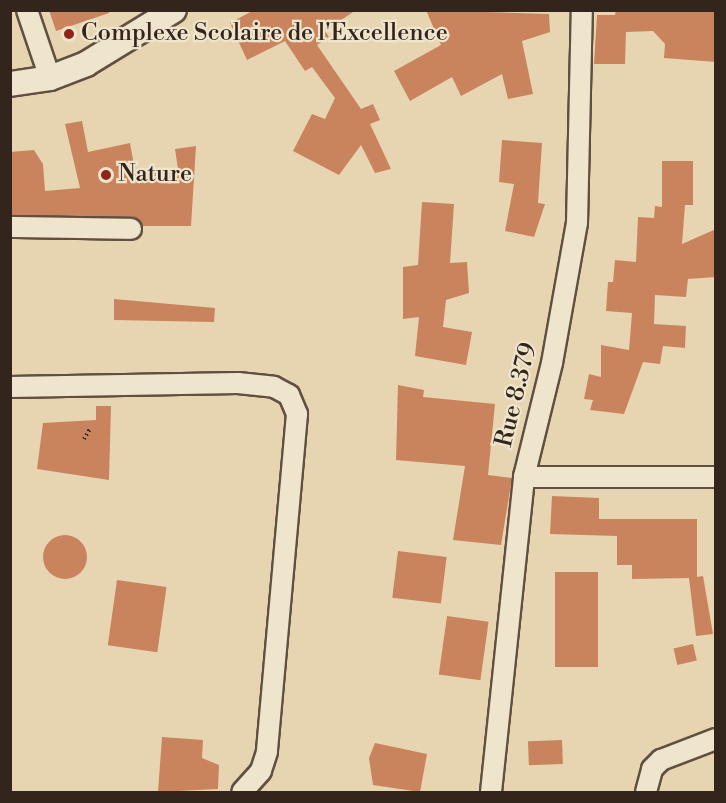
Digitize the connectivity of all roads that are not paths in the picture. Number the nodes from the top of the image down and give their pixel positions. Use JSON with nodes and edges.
{"nodes":[{"id":1,"x":27,"y":10,"type":"edge"},
{"id":2,"x":174,"y":10,"type":"edge"},
{"id":3,"x":582,"y":10,"type":"edge"},
{"id":4,"x":50,"y":78,"type":"junction"},
{"id":5,"x":10,"y":84,"type":"edge"},
{"id":6,"x":10,"y":227,"type":"edge"},
{"id":7,"x":131,"y":229,"type":"dead end"},
{"id":8,"x":10,"y":387,"type":"edge"},
{"id":9,"x":524,"y":477,"type":"junction"},
{"id":10,"x":716,"y":477,"type":"edge"},
{"id":11,"x":716,"y":740,"type":"edge"},
{"id":12,"x":242,"y":792,"type":"edge"},
{"id":13,"x":491,"y":792,"type":"edge"},
{"id":14,"x":646,"y":792,"type":"edge"}],
"edges":[{"from":1,"to":4,"type":"street"},
{"from":2,"to":4,"type":"street"},
{"from":3,"to":9,"type":"street","name":"Rue 8.379"},
{"from":4,"to":5,"type":"street"},
{"from":6,"to":7,"type":"street"},
{"from":8,"to":12,"type":"street"},
{"from":9,"to":10,"type":"street"},
{"from":9,"to":13,"type":"street","name":"Rue 8.379"},
{"from":11,"to":14,"type":"street"}]}
